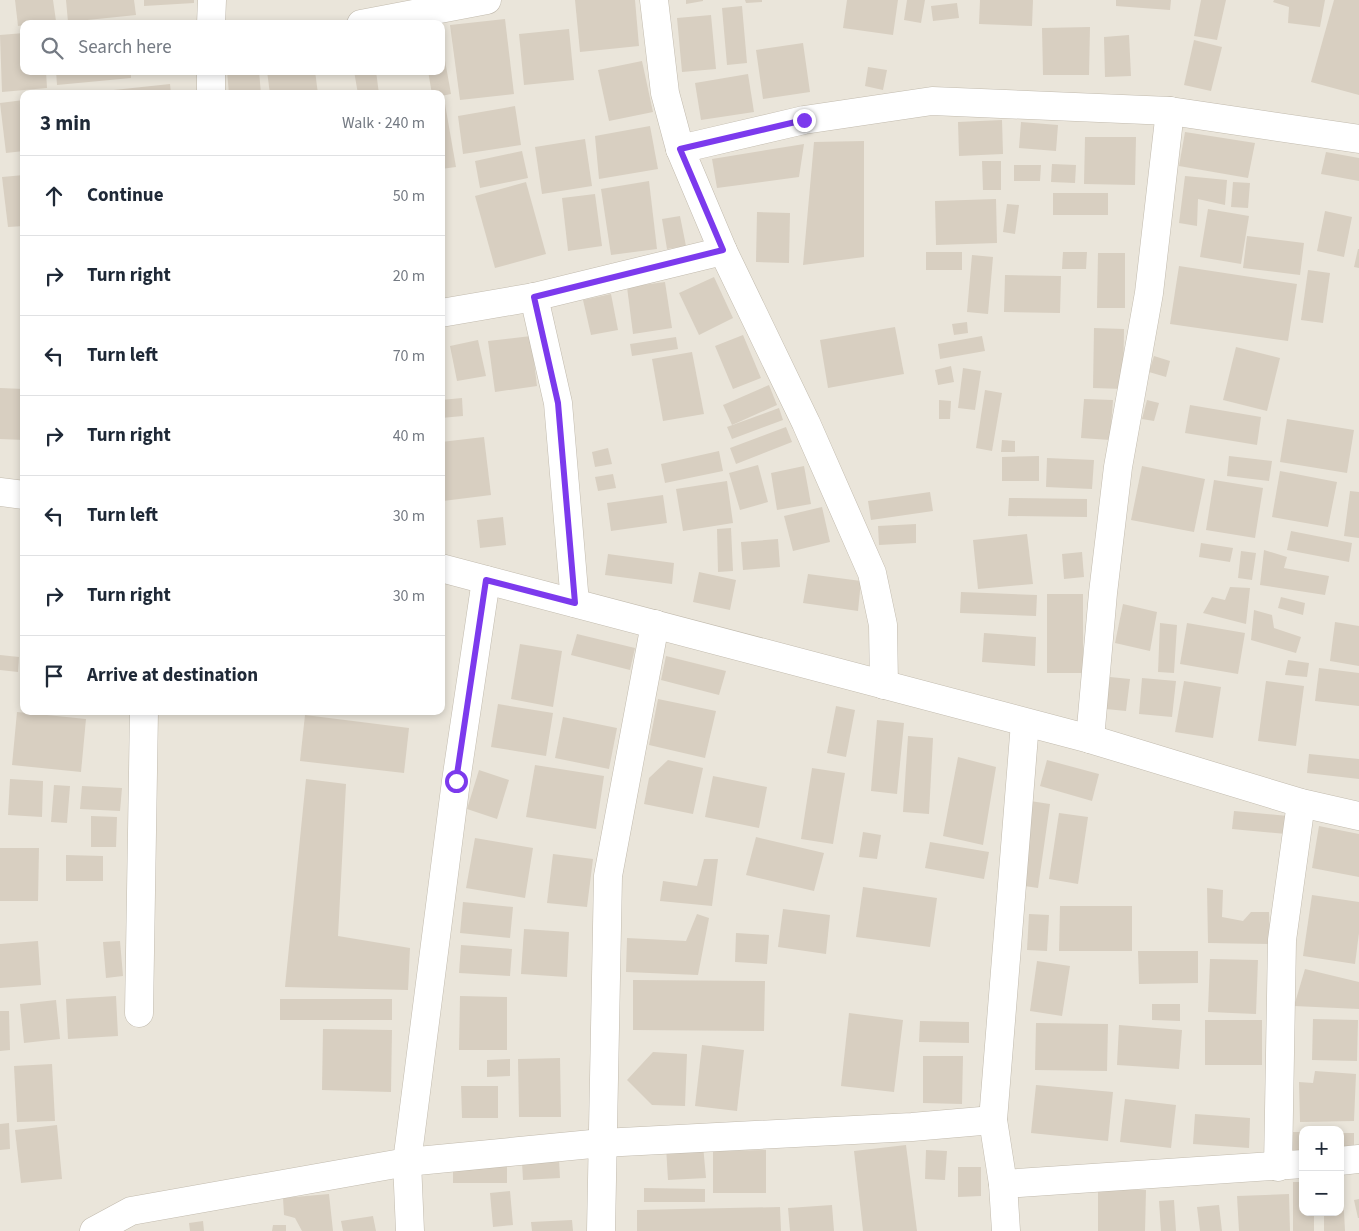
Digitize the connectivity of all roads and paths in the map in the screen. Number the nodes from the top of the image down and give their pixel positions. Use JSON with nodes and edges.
{"nodes":[{"id":1,"x":212,"y":0,"type":"edge"},
{"id":2,"x":487,"y":0,"type":"edge"},
{"id":3,"x":654,"y":0,"type":"edge"},
{"id":4,"x":212,"y":20,"type":"edge"},
{"id":5,"x":382,"y":20,"type":"edge"},
{"id":6,"x":211,"y":75,"type":"edge"},
{"id":7,"x":211,"y":90,"type":"edge"},
{"id":8,"x":1170,"y":111,"type":"junction"},
{"id":9,"x":1359,"y":139,"type":"edge"},
{"id":10,"x":680,"y":149,"type":"junction"},
{"id":11,"x":723,"y":250,"type":"junction"},
{"id":12,"x":534,"y":297,"type":"junction"},
{"id":13,"x":445,"y":312,"type":"edge"},
{"id":14,"x":0,"y":492,"type":"edge"},
{"id":15,"x":20,"y":494,"type":"edge"},
{"id":16,"x":445,"y":569,"type":"edge"},
{"id":17,"x":486,"y":580,"type":"junction"},
{"id":18,"x":575,"y":603,"type":"junction"},
{"id":19,"x":655,"y":624,"type":"junction"},
{"id":20,"x":884,"y":685,"type":"junction"},
{"id":21,"x":144,"y":715,"type":"edge"},
{"id":22,"x":1025,"y":723,"type":"junction"},
{"id":23,"x":1090,"y":739,"type":"junction"},
{"id":24,"x":1301,"y":803,"type":"junction"},
{"id":25,"x":1359,"y":816,"type":"edge"},
{"id":26,"x":139,"y":1014,"type":"dead end"},
{"id":27,"x":993,"y":1120,"type":"junction"},
{"id":28,"x":602,"y":1143,"type":"junction"},
{"id":29,"x":1359,"y":1159,"type":"edge"},
{"id":30,"x":1344,"y":1160,"type":"edge"},
{"id":31,"x":407,"y":1162,"type":"junction"},
{"id":32,"x":1290,"y":1165,"type":"edge"},
{"id":33,"x":1003,"y":1184,"type":"junction"},
{"id":34,"x":94,"y":1231,"type":"edge"},
{"id":35,"x":410,"y":1231,"type":"edge"},
{"id":36,"x":601,"y":1231,"type":"edge"},
{"id":37,"x":1006,"y":1231,"type":"edge"}],
"edges":[{"from":1,"to":4,"type":"street"},
{"from":2,"to":5,"type":"street"},
{"from":3,"to":10,"type":"street"},
{"from":6,"to":7,"type":"street"},
{"from":8,"to":9,"type":"street"},
{"from":8,"to":10,"type":"street"},
{"from":8,"to":23,"type":"street"},
{"from":10,"to":11,"type":"street"},
{"from":11,"to":12,"type":"street"},
{"from":11,"to":20,"type":"street"},
{"from":12,"to":13,"type":"street"},
{"from":12,"to":18,"type":"street"},
{"from":14,"to":15,"type":"street"},
{"from":16,"to":17,"type":"street"},
{"from":17,"to":18,"type":"street"},
{"from":17,"to":31,"type":"street"},
{"from":18,"to":19,"type":"street"},
{"from":19,"to":20,"type":"street"},
{"from":19,"to":28,"type":"street"},
{"from":20,"to":22,"type":"street"},
{"from":21,"to":26,"type":"street"},
{"from":22,"to":23,"type":"street"},
{"from":22,"to":27,"type":"street"},
{"from":23,"to":24,"type":"street"},
{"from":24,"to":25,"type":"street"},
{"from":24,"to":32,"type":"street"},
{"from":27,"to":28,"type":"street"},
{"from":27,"to":33,"type":"street"},
{"from":28,"to":31,"type":"street"},
{"from":28,"to":36,"type":"street"},
{"from":29,"to":30,"type":"street"},
{"from":31,"to":34,"type":"street"},
{"from":31,"to":35,"type":"street"},
{"from":32,"to":33,"type":"street"},
{"from":33,"to":37,"type":"street"}]}
